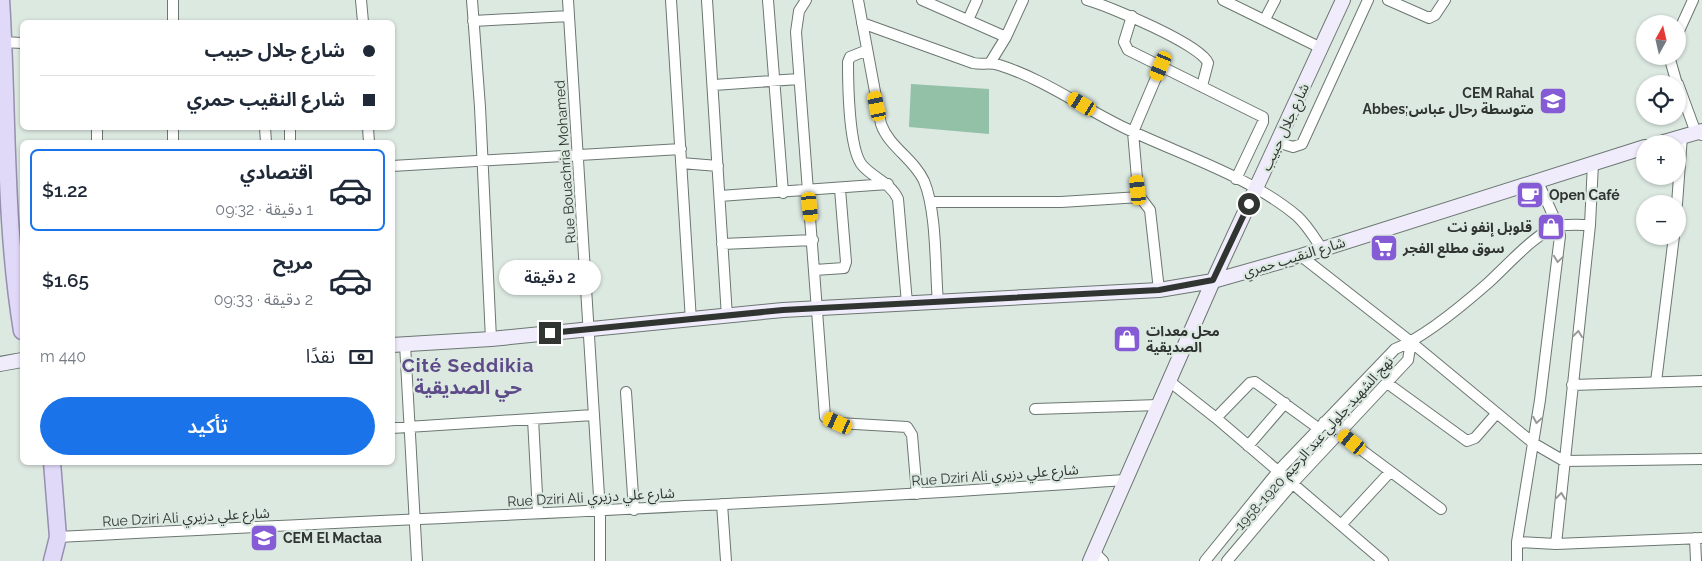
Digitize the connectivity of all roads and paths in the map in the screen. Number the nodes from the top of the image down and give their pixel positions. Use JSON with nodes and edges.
{"nodes":[{"id":1,"x":1,"y":0,"type":"edge"},
{"id":2,"x":173,"y":0,"type":"edge"},
{"id":3,"x":361,"y":0,"type":"edge"},
{"id":4,"x":472,"y":0,"type":"edge"},
{"id":5,"x":568,"y":0,"type":"edge"},
{"id":6,"x":671,"y":0,"type":"edge"},
{"id":7,"x":707,"y":0,"type":"edge"},
{"id":8,"x":768,"y":0,"type":"edge"},
{"id":9,"x":806,"y":0,"type":"edge"},
{"id":10,"x":858,"y":0,"type":"edge"},
{"id":11,"x":922,"y":0,"type":"edge"},
{"id":12,"x":977,"y":0,"type":"edge"},
{"id":13,"x":1023,"y":0,"type":"edge"},
{"id":14,"x":1087,"y":0,"type":"edge"},
{"id":15,"x":1223,"y":0,"type":"edge"},
{"id":16,"x":1275,"y":0,"type":"edge"},
{"id":17,"x":1343,"y":0,"type":"edge"},
{"id":18,"x":1368,"y":0,"type":"edge"},
{"id":19,"x":1388,"y":0,"type":"edge"},
{"id":20,"x":1445,"y":0,"type":"edge"},
{"id":21,"x":1693,"y":0,"type":"edge"},
{"id":22,"x":1686,"y":15,"type":"edge"},
{"id":23,"x":569,"y":16,"type":"junction"},
{"id":24,"x":1132,"y":16,"type":"junction"},
{"id":25,"x":1265,"y":19,"type":"junction"},
{"id":26,"x":173,"y":20,"type":"edge"},
{"id":27,"x":363,"y":20,"type":"edge"},
{"id":28,"x":968,"y":20,"type":"junction"},
{"id":29,"x":473,"y":21,"type":"junction"},
{"id":30,"x":862,"y":23,"type":"junction"},
{"id":31,"x":1006,"y":37,"type":"junction"},
{"id":32,"x":2,"y":42,"type":"edge"},
{"id":33,"x":20,"y":43,"type":"edge"},
{"id":34,"x":1321,"y":48,"type":"junction"},
{"id":35,"x":866,"y":51,"type":"junction"},
{"id":36,"x":990,"y":63,"type":"junction"},
{"id":37,"x":1161,"y":66,"type":"junction"},
{"id":38,"x":799,"y":79,"type":"junction"},
{"id":39,"x":774,"y":80,"type":"junction"},
{"id":40,"x":714,"y":86,"type":"junction"},
{"id":41,"x":1202,"y":86,"type":"junction"},
{"id":42,"x":1686,"y":107,"type":"edge"},
{"id":43,"x":1133,"y":132,"type":"junction"},
{"id":44,"x":1696,"y":133,"type":"edge"},
{"id":45,"x":1277,"y":142,"type":"junction"},
{"id":46,"x":681,"y":149,"type":"junction"},
{"id":47,"x":1636,"y":150,"type":"edge"},
{"id":48,"x":579,"y":156,"type":"junction"},
{"id":49,"x":482,"y":160,"type":"junction"},
{"id":50,"x":681,"y":163,"type":"junction"},
{"id":51,"x":1593,"y":163,"type":"junction"},
{"id":52,"x":395,"y":166,"type":"edge"},
{"id":53,"x":718,"y":166,"type":"junction"},
{"id":54,"x":1236,"y":179,"type":"junction"},
{"id":55,"x":1537,"y":180,"type":"junction"},
{"id":56,"x":888,"y":184,"type":"junction"},
{"id":57,"x":1257,"y":188,"type":"junction"},
{"id":58,"x":840,"y":189,"type":"junction"},
{"id":59,"x":808,"y":190,"type":"junction"},
{"id":60,"x":783,"y":193,"type":"junction"},
{"id":61,"x":1680,"y":195,"type":"edge"},
{"id":62,"x":720,"y":196,"type":"junction"},
{"id":63,"x":1140,"y":196,"type":"junction"},
{"id":64,"x":930,"y":202,"type":"junction"},
{"id":65,"x":1590,"y":225,"type":"junction"},
{"id":66,"x":1558,"y":226,"type":"junction"},
{"id":67,"x":813,"y":240,"type":"junction"},
{"id":68,"x":722,"y":244,"type":"junction"},
{"id":69,"x":1673,"y":245,"type":"edge"},
{"id":70,"x":1322,"y":249,"type":"junction"},
{"id":71,"x":1301,"y":256,"type":"junction"},
{"id":72,"x":815,"y":270,"type":"junction"},
{"id":73,"x":1213,"y":280,"type":"junction"},
{"id":74,"x":1159,"y":290,"type":"junction"},
{"id":75,"x":907,"y":303,"type":"junction"},
{"id":76,"x":938,"y":303,"type":"junction"},
{"id":77,"x":818,"y":309,"type":"junction"},
{"id":78,"x":727,"y":317,"type":"junction"},
{"id":79,"x":20,"y":318,"type":"edge"},
{"id":80,"x":691,"y":321,"type":"junction"},
{"id":81,"x":589,"y":328,"type":"junction"},
{"id":82,"x":491,"y":339,"type":"junction"},
{"id":83,"x":1411,"y":342,"type":"junction"},
{"id":84,"x":399,"y":345,"type":"edge"},
{"id":85,"x":20,"y":360,"type":"edge"},
{"id":86,"x":0,"y":364,"type":"edge"},
{"id":87,"x":1169,"y":381,"type":"junction"},
{"id":88,"x":1702,"y":381,"type":"edge"},
{"id":89,"x":1656,"y":382,"type":"junction"},
{"id":90,"x":1387,"y":383,"type":"junction"},
{"id":91,"x":1572,"y":385,"type":"junction"},
{"id":92,"x":626,"y":392,"type":"dead end"},
{"id":93,"x":1285,"y":403,"type":"junction"},
{"id":94,"x":1158,"y":405,"type":"junction"},
{"id":95,"x":1035,"y":409,"type":"dead end"},
{"id":96,"x":1496,"y":414,"type":"junction"},
{"id":97,"x":593,"y":415,"type":"junction"},
{"id":98,"x":1216,"y":418,"type":"junction"},
{"id":99,"x":533,"y":419,"type":"junction"},
{"id":100,"x":1321,"y":425,"type":"junction"},
{"id":101,"x":411,"y":427,"type":"junction"},
{"id":102,"x":395,"y":428,"type":"edge"},
{"id":103,"x":1340,"y":432,"type":"junction"},
{"id":104,"x":1533,"y":443,"type":"junction"},
{"id":105,"x":1248,"y":446,"type":"junction"},
{"id":106,"x":1702,"y":459,"type":"edge"},
{"id":107,"x":1564,"y":461,"type":"junction"},
{"id":108,"x":52,"y":465,"type":"edge"},
{"id":109,"x":1278,"y":471,"type":"junction"},
{"id":110,"x":1390,"y":472,"type":"junction"},
{"id":111,"x":1125,"y":480,"type":"junction"},
{"id":112,"x":1293,"y":483,"type":"junction"},
{"id":113,"x":917,"y":494,"type":"junction"},
{"id":114,"x":722,"y":504,"type":"junction"},
{"id":115,"x":1441,"y":509,"type":"dead end"},
{"id":116,"x":634,"y":510,"type":"junction"},
{"id":117,"x":600,"y":512,"type":"junction"},
{"id":118,"x":538,"y":513,"type":"junction"},
{"id":119,"x":415,"y":518,"type":"junction"},
{"id":120,"x":1341,"y":525,"type":"junction"},
{"id":121,"x":58,"y":537,"type":"junction"},
{"id":122,"x":1698,"y":538,"type":"edge"},
{"id":123,"x":1517,"y":542,"type":"junction"},
{"id":124,"x":1556,"y":544,"type":"junction"},
{"id":125,"x":1217,"y":546,"type":"junction"},
{"id":126,"x":1095,"y":558,"type":"edge"},
{"id":127,"x":1230,"y":558,"type":"edge"},
{"id":128,"x":1514,"y":560,"type":"edge"},
{"id":129,"x":52,"y":561,"type":"edge"},
{"id":130,"x":417,"y":561,"type":"edge"},
{"id":131,"x":600,"y":561,"type":"edge"},
{"id":132,"x":726,"y":561,"type":"edge"},
{"id":133,"x":1205,"y":561,"type":"edge"},
{"id":134,"x":1383,"y":561,"type":"edge"},
{"id":135,"x":1696,"y":561,"type":"edge"}],
"edges":[{"from":1,"to":32,"type":"main road"},
{"from":2,"to":26,"type":"street"},
{"from":3,"to":27,"type":"street"},
{"from":4,"to":29,"type":"street"},
{"from":5,"to":23,"type":"street","name":"Rue Bouachria Mohamed"},
{"from":6,"to":46,"type":"street"},
{"from":7,"to":40,"type":"street"},
{"from":8,"to":39,"type":"street"},
{"from":9,"to":38,"type":"street"},
{"from":10,"to":30,"type":"street"},
{"from":11,"to":28,"type":"street"},
{"from":12,"to":28,"type":"street"},
{"from":13,"to":31,"type":"street"},
{"from":14,"to":24,"type":"street"},
{"from":15,"to":25,"type":"street"},
{"from":16,"to":25,"type":"street"},
{"from":17,"to":34,"type":"main road","name":"شارع جلال حبيب"},
{"from":18,"to":45,"type":"street"},
{"from":19,"to":20,"type":"street"},
{"from":21,"to":22,"type":"street"},
{"from":23,"to":29,"type":"street"},
{"from":23,"to":48,"type":"street","name":"Rue Bouachria Mohamed"},
{"from":24,"to":37,"type":"street"},
{"from":24,"to":41,"type":"street"},
{"from":25,"to":34,"type":"street"},
{"from":28,"to":31,"type":"street"},
{"from":29,"to":49,"type":"street"},
{"from":30,"to":35,"type":"street"},
{"from":30,"to":36,"type":"street"},
{"from":31,"to":36,"type":"street"},
{"from":32,"to":33,"type":"street"},
{"from":32,"to":79,"type":"main road"},
{"from":34,"to":45,"type":"main road","name":"شارع جلال حبيب"},
{"from":35,"to":56,"type":"street"},
{"from":35,"to":64,"type":"street"},
{"from":36,"to":43,"type":"street"},
{"from":37,"to":41,"type":"street"},
{"from":37,"to":43,"type":"street"},
{"from":38,"to":39,"type":"street"},
{"from":38,"to":59,"type":"street"},
{"from":39,"to":40,"type":"street"},
{"from":39,"to":60,"type":"street"},
{"from":40,"to":53,"type":"street"},
{"from":41,"to":54,"type":"street"},
{"from":42,"to":44,"type":"street"},
{"from":43,"to":54,"type":"street"},
{"from":43,"to":63,"type":"street"},
{"from":44,"to":61,"type":"street"},
{"from":45,"to":57,"type":"main road","name":"شارع جلال حبيب"},
{"from":46,"to":48,"type":"street"},
{"from":46,"to":50,"type":"street"},
{"from":47,"to":51,"type":"main road","name":"شارع النقيب حمري"},
{"from":48,"to":49,"type":"street"},
{"from":48,"to":81,"type":"street","name":"Rue Bouachria Mohamed"},
{"from":49,"to":52,"type":"street"},
{"from":49,"to":82,"type":"street"},
{"from":50,"to":53,"type":"street"},
{"from":50,"to":80,"type":"street"},
{"from":51,"to":55,"type":"main road","name":"شارع النقيب حمري"},
{"from":51,"to":65,"type":"street"},
{"from":53,"to":62,"type":"street"},
{"from":54,"to":57,"type":"street"},
{"from":55,"to":66,"type":"street"},
{"from":55,"to":70,"type":"main road","name":"شارع النقيب حمري"},
{"from":56,"to":58,"type":"street"},
{"from":56,"to":75,"type":"street"},
{"from":57,"to":70,"type":"street"},
{"from":57,"to":73,"type":"main road","name":"شارع جلال حبيب"},
{"from":58,"to":59,"type":"street"},
{"from":58,"to":72,"type":"street"},
{"from":59,"to":60,"type":"street"},
{"from":59,"to":67,"type":"street"},
{"from":60,"to":62,"type":"street"},
{"from":62,"to":68,"type":"street"},
{"from":63,"to":64,"type":"street"},
{"from":63,"to":74,"type":"street"},
{"from":64,"to":76,"type":"street"},
{"from":65,"to":66,"type":"street"},
{"from":91,"to":65,"type":"street","one_way":true},
{"from":66,"to":83,"type":"street"},
{"from":66,"to":104,"type":"street","one_way":true},
{"from":67,"to":68,"type":"street"},
{"from":67,"to":72,"type":"street"},
{"from":68,"to":78,"type":"street"},
{"from":69,"to":89,"type":"street"},
{"from":70,"to":71,"type":"main road","name":"شارع النقيب حمري"},
{"from":71,"to":73,"type":"main road","name":"شارع النقيب حمري"},
{"from":71,"to":83,"type":"street"},
{"from":72,"to":77,"type":"street"},
{"from":73,"to":74,"type":"main road","name":"شارع النقيب حمري"},
{"from":73,"to":87,"type":"main road","name":"شارع جلال حبيب"},
{"from":74,"to":76,"type":"main road","name":"شارع النقيب حمري"},
{"from":75,"to":76,"type":"main road","name":"شارع النقيب حمري"},
{"from":75,"to":77,"type":"main road","name":"شارع النقيب حمري"},
{"from":77,"to":78,"type":"main road","name":"شارع النقيب حمري"},
{"from":77,"to":113,"type":"street"},
{"from":78,"to":80,"type":"main road","name":"شارع النقيب حمري"},
{"from":80,"to":81,"type":"main road","name":"شارع النقيب حمري"},
{"from":81,"to":82,"type":"main road","name":"شارع النقيب حمري"},
{"from":81,"to":97,"type":"street","name":"Rue Bouachria Mohamed"},
{"from":82,"to":84,"type":"main road","name":"شارع النقيب حمري"},
{"from":83,"to":90,"type":"street","name":"نهج الشهيد جلولي عبد الرحيم 1920-1958"},
{"from":83,"to":96,"type":"street"},
{"from":83,"to":100,"type":"street","name":"نهج الشهيد جلولي عبد الرحيم 1920-1958"},
{"from":84,"to":101,"type":"street"},
{"from":85,"to":86,"type":"main road"},
{"from":87,"to":94,"type":"main road","name":"شارع جلال حبيب"},
{"from":87,"to":98,"type":"street"},
{"from":88,"to":89,"type":"street"},
{"from":89,"to":91,"type":"street"},
{"from":90,"to":96,"type":"street"},
{"from":90,"to":103,"type":"street","name":"نهج الشهيد جلولي عبد الرحيم 1920-1958"},
{"from":91,"to":107,"type":"street"},
{"from":92,"to":116,"type":"street"},
{"from":93,"to":98,"type":"street"},
{"from":93,"to":100,"type":"street"},
{"from":93,"to":105,"type":"street"},
{"from":94,"to":95,"type":"street"},
{"from":94,"to":111,"type":"main road","name":"شارع جلال حبيب"},
{"from":96,"to":104,"type":"street"},
{"from":97,"to":99,"type":"street"},
{"from":97,"to":117,"type":"street","name":"Rue Bouachria Mohamed"},
{"from":98,"to":105,"type":"street"},
{"from":99,"to":101,"type":"street"},
{"from":99,"to":118,"type":"street"},
{"from":100,"to":103,"type":"street"},
{"from":100,"to":109,"type":"street","name":"نهج الشهيد جلولي عبد الرحيم 1920-1958"},
{"from":101,"to":102,"type":"street"},
{"from":101,"to":119,"type":"street"},
{"from":103,"to":110,"type":"street"},
{"from":103,"to":112,"type":"street","name":"نهج الشهيد جلولي عبد الرحيم 1920-1958"},
{"from":104,"to":107,"type":"street"},
{"from":104,"to":123,"type":"street"},
{"from":105,"to":109,"type":"street"},
{"from":106,"to":107,"type":"street"},
{"from":124,"to":107,"type":"street","one_way":true},
{"from":108,"to":121,"type":"main road"},
{"from":109,"to":112,"type":"street"},
{"from":109,"to":125,"type":"street","name":"نهج الشهيد جلولي عبد الرحيم 1920-1958"},
{"from":110,"to":115,"type":"street"},
{"from":110,"to":120,"type":"street"},
{"from":111,"to":113,"type":"street","name":"Rue Dziri Ali شارع علي دزيري"},
{"from":111,"to":126,"type":"main road","name":"شارع جلال حبيب"},
{"from":112,"to":120,"type":"street"},
{"from":112,"to":127,"type":"street","name":"نهج الشهيد جلولي عبد الرحيم 1920-1958"},
{"from":113,"to":114,"type":"street","name":"Rue Dziri Ali شارع علي دزيري"},
{"from":114,"to":116,"type":"street","name":"Rue Dziri Ali شارع علي دزيري"},
{"from":114,"to":132,"type":"street"},
{"from":116,"to":117,"type":"street","name":"Rue Dziri Ali شارع علي دزيري"},
{"from":117,"to":118,"type":"street","name":"Rue Dziri Ali شارع علي دزيري"},
{"from":117,"to":131,"type":"street","name":"Rue Bouachria Mohamed"},
{"from":118,"to":119,"type":"street","name":"Rue Dziri Ali شارع علي دزيري"},
{"from":119,"to":121,"type":"street","name":"Rue Dziri Ali شارع علي دزيري"},
{"from":119,"to":130,"type":"street"},
{"from":120,"to":134,"type":"street"},
{"from":121,"to":129,"type":"main road"},
{"from":122,"to":124,"type":"street"},
{"from":122,"to":135,"type":"street"},
{"from":123,"to":124,"type":"street"},
{"from":123,"to":128,"type":"street"},
{"from":125,"to":127,"type":"street"},
{"from":125,"to":133,"type":"street","name":"نهج الشهيد جلولي عبد الرحيم 1920-1958"}]}
